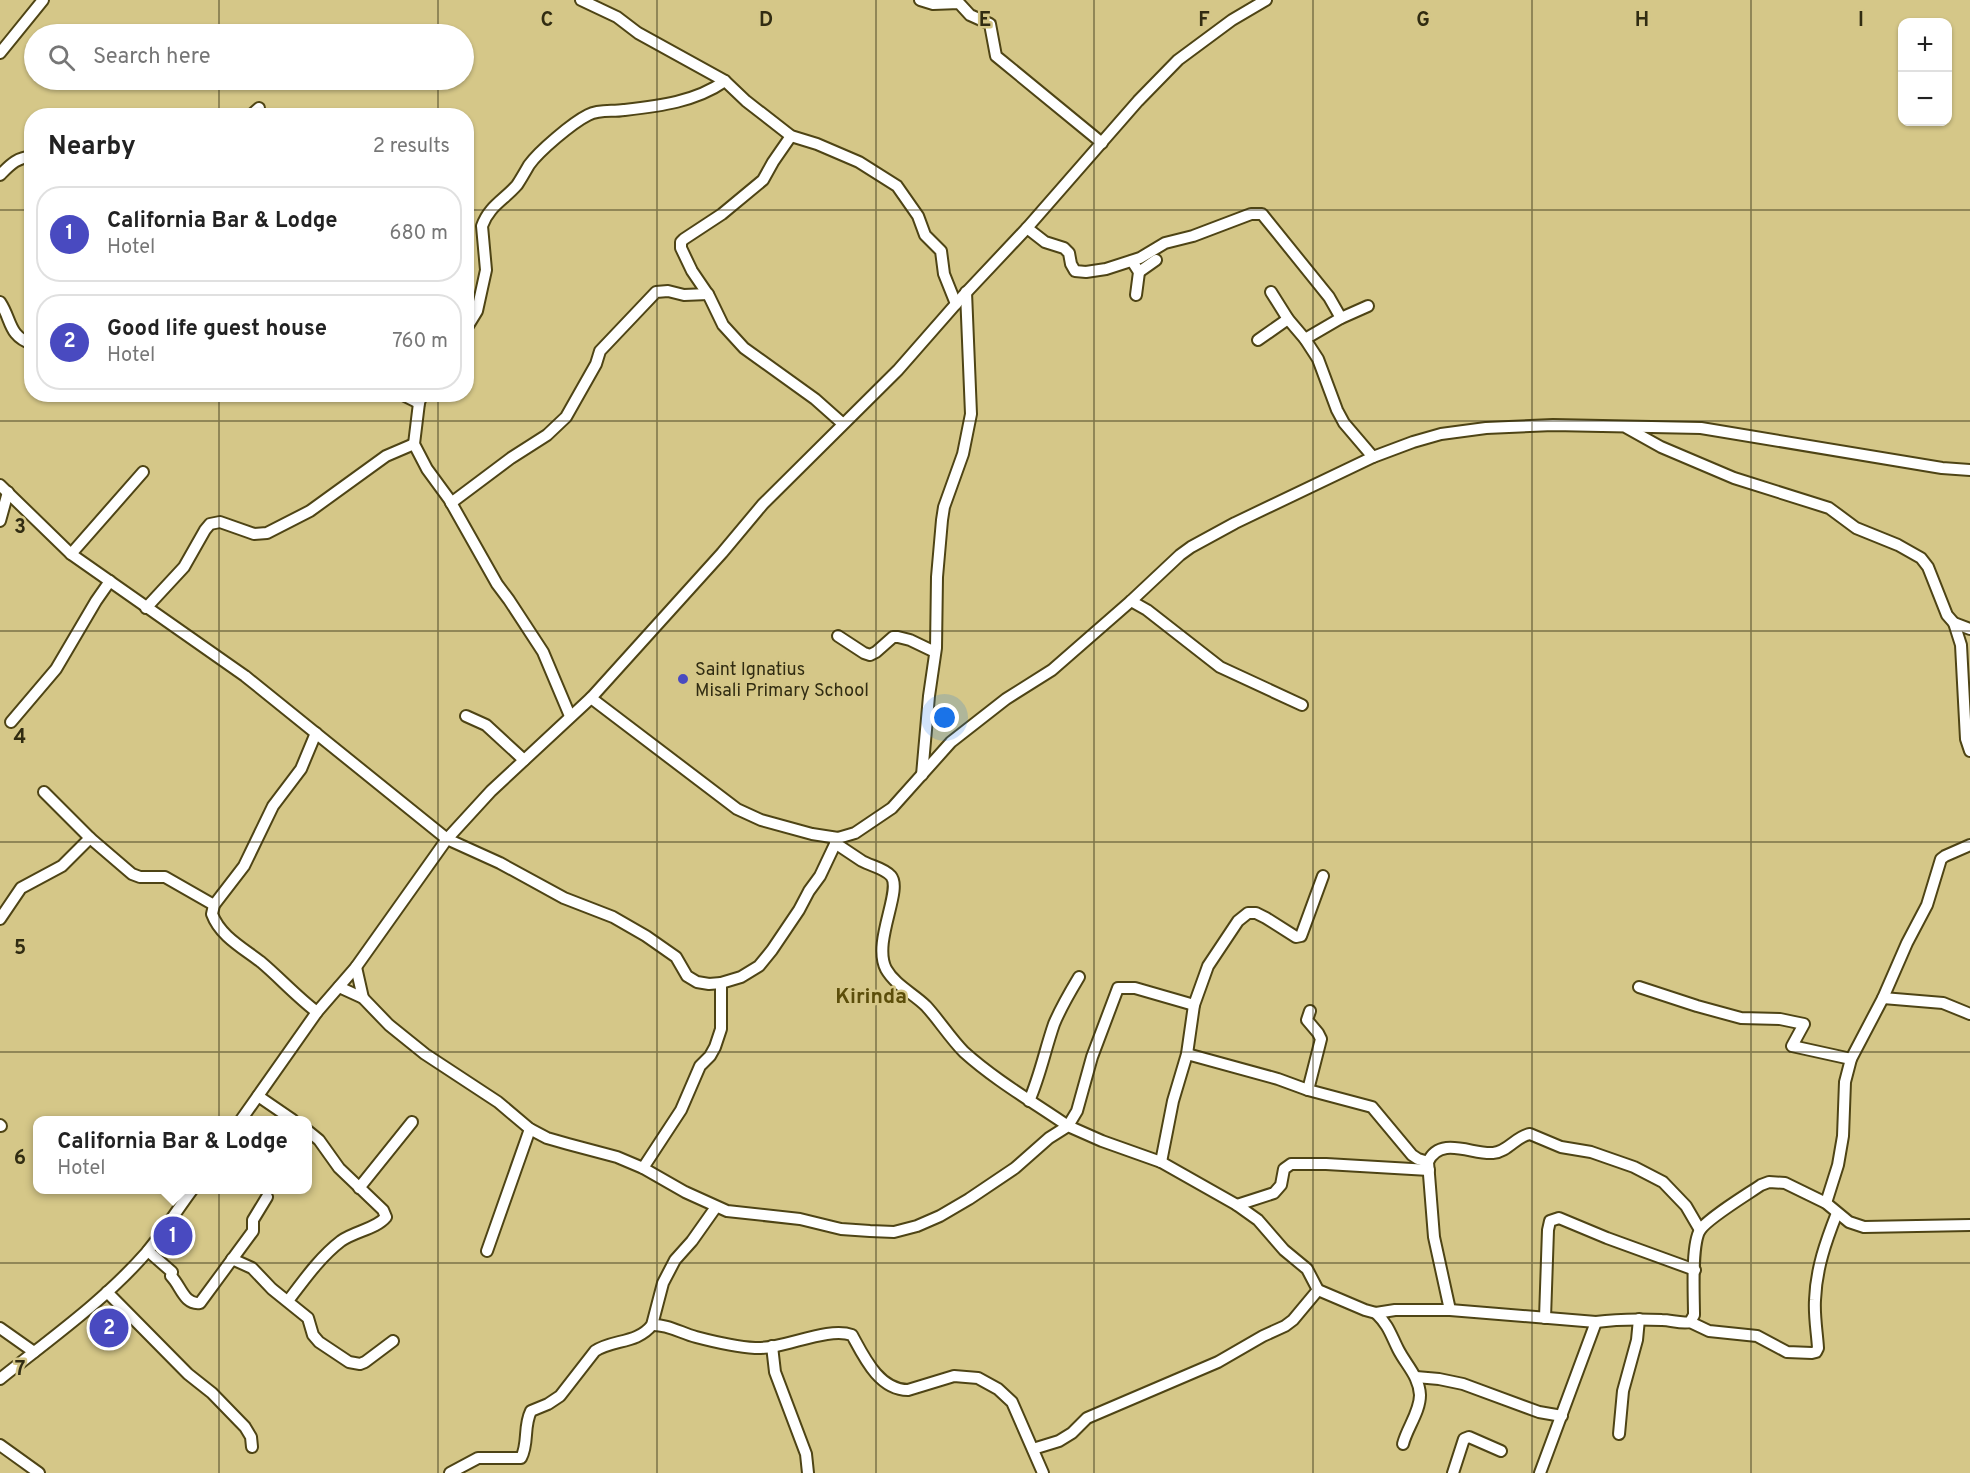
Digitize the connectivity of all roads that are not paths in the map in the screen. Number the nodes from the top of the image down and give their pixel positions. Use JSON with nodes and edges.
{"nodes":[{"id":1,"x":43,"y":0,"type":"edge"},
{"id":2,"x":581,"y":0,"type":"edge"},
{"id":3,"x":920,"y":0,"type":"edge"},
{"id":4,"x":1266,"y":0,"type":"edge"},
{"id":5,"x":0,"y":53,"type":"edge"},
{"id":6,"x":724,"y":81,"type":"junction"},
{"id":7,"x":791,"y":136,"type":"junction"},
{"id":8,"x":1102,"y":143,"type":"junction"},
{"id":9,"x":24,"y":157,"type":"edge"},
{"id":10,"x":0,"y":175,"type":"edge"},
{"id":11,"x":1028,"y":228,"type":"junction"},
{"id":12,"x":1156,"y":260,"type":"dead end"},
{"id":13,"x":1132,"y":261,"type":"junction"},
{"id":14,"x":1139,"y":272,"type":"junction"},
{"id":15,"x":966,"y":292,"type":"junction"},
{"id":16,"x":1271,"y":292,"type":"dead end"},
{"id":17,"x":708,"y":294,"type":"junction"},
{"id":18,"x":1136,"y":295,"type":"dead end"},
{"id":19,"x":0,"y":302,"type":"edge"},
{"id":20,"x":956,"y":303,"type":"junction"},
{"id":21,"x":1368,"y":306,"type":"dead end"},
{"id":22,"x":474,"y":316,"type":"edge"},
{"id":23,"x":1341,"y":318,"type":"junction"},
{"id":24,"x":1288,"y":320,"type":"junction"},
{"id":25,"x":1305,"y":339,"type":"junction"},
{"id":26,"x":1258,"y":340,"type":"dead end"},
{"id":27,"x":24,"y":341,"type":"edge"},
{"id":28,"x":421,"y":402,"type":"edge"},
{"id":29,"x":842,"y":423,"type":"junction"},
{"id":30,"x":1624,"y":427,"type":"junction"},
{"id":31,"x":414,"y":444,"type":"junction"},
{"id":32,"x":1373,"y":457,"type":"junction"},
{"id":33,"x":1970,"y":470,"type":"edge"},
{"id":34,"x":143,"y":472,"type":"dead end"},
{"id":35,"x":4,"y":488,"type":"edge"},
{"id":36,"x":451,"y":503,"type":"junction"},
{"id":37,"x":0,"y":521,"type":"edge"},
{"id":38,"x":71,"y":554,"type":"junction"},
{"id":39,"x":111,"y":581,"type":"junction"},
{"id":40,"x":1131,"y":601,"type":"junction"},
{"id":41,"x":146,"y":608,"type":"junction"},
{"id":42,"x":1954,"y":623,"type":"junction"},
{"id":43,"x":1970,"y":629,"type":"edge"},
{"id":44,"x":838,"y":636,"type":"dead end"},
{"id":45,"x":935,"y":652,"type":"junction"},
{"id":46,"x":591,"y":698,"type":"junction"},
{"id":47,"x":1302,"y":705,"type":"dead end"},
{"id":48,"x":466,"y":716,"type":"dead end"},
{"id":49,"x":570,"y":716,"type":"junction"},
{"id":50,"x":11,"y":722,"type":"dead end"},
{"id":51,"x":316,"y":733,"type":"junction"},
{"id":52,"x":1970,"y":751,"type":"edge"},
{"id":53,"x":524,"y":760,"type":"junction"},
{"id":54,"x":922,"y":775,"type":"junction"},
{"id":55,"x":44,"y":792,"type":"dead end"},
{"id":56,"x":90,"y":838,"type":"junction"},
{"id":57,"x":447,"y":839,"type":"junction"},
{"id":58,"x":837,"y":841,"type":"junction"},
{"id":59,"x":1970,"y":845,"type":"edge"},
{"id":60,"x":1323,"y":876,"type":"dead end"},
{"id":61,"x":214,"y":905,"type":"junction"},
{"id":62,"x":0,"y":919,"type":"edge"},
{"id":63,"x":356,"y":967,"type":"junction"},
{"id":64,"x":1079,"y":977,"type":"dead end"},
{"id":65,"x":721,"y":983,"type":"junction"},
{"id":66,"x":339,"y":987,"type":"junction"},
{"id":67,"x":1639,"y":987,"type":"dead end"},
{"id":68,"x":363,"y":998,"type":"junction"},
{"id":69,"x":1883,"y":998,"type":"junction"},
{"id":70,"x":1194,"y":1005,"type":"junction"},
{"id":71,"x":1310,"y":1011,"type":"dead end"},
{"id":72,"x":317,"y":1012,"type":"junction"},
{"id":73,"x":1970,"y":1014,"type":"edge"},
{"id":74,"x":1186,"y":1054,"type":"junction"},
{"id":75,"x":1851,"y":1059,"type":"junction"},
{"id":76,"x":1308,"y":1090,"type":"junction"},
{"id":77,"x":258,"y":1096,"type":"junction"},
{"id":78,"x":1029,"y":1101,"type":"junction"},
{"id":79,"x":244,"y":1116,"type":"edge"},
{"id":80,"x":287,"y":1116,"type":"edge"},
{"id":81,"x":412,"y":1122,"type":"dead end"},
{"id":82,"x":1068,"y":1126,"type":"junction"},
{"id":83,"x":530,"y":1129,"type":"junction"},
{"id":84,"x":312,"y":1134,"type":"edge"},
{"id":85,"x":1161,"y":1162,"type":"junction"},
{"id":86,"x":1428,"y":1166,"type":"junction"},
{"id":87,"x":643,"y":1168,"type":"junction"},
{"id":88,"x":359,"y":1188,"type":"junction"},
{"id":89,"x":189,"y":1194,"type":"edge"},
{"id":90,"x":267,"y":1197,"type":"dead end"},
{"id":91,"x":1826,"y":1203,"type":"junction"},
{"id":92,"x":1237,"y":1205,"type":"junction"},
{"id":93,"x":716,"y":1207,"type":"junction"},
{"id":94,"x":1837,"y":1213,"type":"junction"},
{"id":95,"x":1970,"y":1225,"type":"edge"},
{"id":96,"x":1700,"y":1230,"type":"junction"},
{"id":97,"x":148,"y":1251,"type":"junction"},
{"id":98,"x":487,"y":1251,"type":"dead end"},
{"id":99,"x":232,"y":1259,"type":"junction"},
{"id":100,"x":1695,"y":1270,"type":"junction"},
{"id":101,"x":1318,"y":1290,"type":"junction"},
{"id":102,"x":107,"y":1292,"type":"junction"},
{"id":103,"x":288,"y":1301,"type":"junction"},
{"id":104,"x":1450,"y":1310,"type":"junction"},
{"id":105,"x":1376,"y":1314,"type":"junction"},
{"id":106,"x":1545,"y":1318,"type":"junction"},
{"id":107,"x":1639,"y":1319,"type":"junction"},
{"id":108,"x":1596,"y":1322,"type":"junction"},
{"id":109,"x":1689,"y":1322,"type":"junction"},
{"id":110,"x":657,"y":1325,"type":"junction"},
{"id":111,"x":0,"y":1328,"type":"edge"},
{"id":112,"x":393,"y":1341,"type":"dead end"},
{"id":113,"x":772,"y":1346,"type":"junction"},
{"id":114,"x":34,"y":1352,"type":"junction"},
{"id":115,"x":1416,"y":1377,"type":"junction"},
{"id":116,"x":0,"y":1379,"type":"edge"},
{"id":117,"x":1562,"y":1416,"type":"junction"},
{"id":118,"x":1619,"y":1434,"type":"dead end"},
{"id":119,"x":1403,"y":1444,"type":"dead end"},
{"id":120,"x":0,"y":1445,"type":"edge"},
{"id":121,"x":252,"y":1447,"type":"dead end"},
{"id":122,"x":1033,"y":1449,"type":"junction"},
{"id":123,"x":1502,"y":1451,"type":"dead end"},
{"id":124,"x":39,"y":1473,"type":"edge"},
{"id":125,"x":450,"y":1473,"type":"edge"},
{"id":126,"x":808,"y":1473,"type":"edge"},
{"id":127,"x":1043,"y":1473,"type":"edge"},
{"id":128,"x":1453,"y":1473,"type":"edge"},
{"id":129,"x":1540,"y":1473,"type":"edge"}],
"edges":[{"from":1,"to":5,"type":"street"},
{"from":2,"to":6,"type":"street"},
{"from":3,"to":8,"type":"street"},
{"from":4,"to":8,"type":"street"},
{"from":6,"to":7,"type":"street"},
{"from":6,"to":22,"type":"street"},
{"from":7,"to":17,"type":"street"},
{"from":7,"to":20,"type":"street"},
{"from":8,"to":11,"type":"street"},
{"from":9,"to":10,"type":"street"},
{"from":11,"to":13,"type":"street"},
{"from":11,"to":15,"type":"street"},
{"from":12,"to":14,"type":"street"},
{"from":13,"to":14,"type":"street"},
{"from":13,"to":23,"type":"street"},
{"from":14,"to":18,"type":"street"},
{"from":15,"to":20,"type":"street"},
{"from":15,"to":45,"type":"street"},
{"from":16,"to":24,"type":"street"},
{"from":17,"to":29,"type":"street"},
{"from":17,"to":36,"type":"street"},
{"from":19,"to":27,"type":"street"},
{"from":20,"to":29,"type":"street"},
{"from":21,"to":23,"type":"street"},
{"from":23,"to":25,"type":"street"},
{"from":24,"to":25,"type":"street"},
{"from":24,"to":26,"type":"street"},
{"from":25,"to":32,"type":"street"},
{"from":28,"to":31,"type":"street"},
{"from":29,"to":46,"type":"street"},
{"from":30,"to":32,"type":"street"},
{"from":30,"to":33,"type":"street"},
{"from":30,"to":42,"type":"street"},
{"from":31,"to":36,"type":"street"},
{"from":31,"to":41,"type":"street"},
{"from":32,"to":40,"type":"street"},
{"from":34,"to":38,"type":"street"},
{"from":35,"to":37,"type":"street"},
{"from":35,"to":38,"type":"street"},
{"from":36,"to":49,"type":"street"},
{"from":38,"to":39,"type":"street"},
{"from":39,"to":41,"type":"street"},
{"from":39,"to":50,"type":"street"},
{"from":40,"to":47,"type":"street"},
{"from":40,"to":54,"type":"street"},
{"from":41,"to":51,"type":"street"},
{"from":42,"to":43,"type":"street"},
{"from":42,"to":52,"type":"street"},
{"from":44,"to":45,"type":"street"},
{"from":45,"to":54,"type":"street"},
{"from":46,"to":49,"type":"street"},
{"from":46,"to":58,"type":"street"},
{"from":48,"to":53,"type":"street"},
{"from":49,"to":53,"type":"street"},
{"from":51,"to":57,"type":"street"},
{"from":51,"to":61,"type":"street"},
{"from":53,"to":57,"type":"street"},
{"from":54,"to":58,"type":"street"},
{"from":55,"to":56,"type":"street"},
{"from":56,"to":61,"type":"street"},
{"from":56,"to":62,"type":"street"},
{"from":57,"to":63,"type":"street"},
{"from":57,"to":65,"type":"street"},
{"from":58,"to":65,"type":"street"},
{"from":58,"to":78,"type":"street"},
{"from":59,"to":69,"type":"street"},
{"from":60,"to":70,"type":"street"},
{"from":61,"to":72,"type":"street"},
{"from":63,"to":66,"type":"street"},
{"from":63,"to":68,"type":"street"},
{"from":64,"to":78,"type":"street"},
{"from":65,"to":87,"type":"street"},
{"from":66,"to":68,"type":"street"},
{"from":66,"to":72,"type":"street"},
{"from":67,"to":75,"type":"street"},
{"from":68,"to":83,"type":"street"},
{"from":69,"to":73,"type":"street"},
{"from":69,"to":75,"type":"street"},
{"from":70,"to":74,"type":"street"},
{"from":70,"to":82,"type":"street"},
{"from":71,"to":76,"type":"street"},
{"from":72,"to":77,"type":"street"},
{"from":74,"to":76,"type":"street"},
{"from":74,"to":85,"type":"street"},
{"from":75,"to":91,"type":"street"},
{"from":76,"to":86,"type":"street"},
{"from":77,"to":79,"type":"street"},
{"from":77,"to":80,"type":"street"},
{"from":78,"to":82,"type":"street"},
{"from":81,"to":88,"type":"street"},
{"from":82,"to":85,"type":"street"},
{"from":82,"to":93,"type":"street"},
{"from":83,"to":87,"type":"street"},
{"from":83,"to":98,"type":"street"},
{"from":84,"to":88,"type":"street"},
{"from":85,"to":92,"type":"street"},
{"from":86,"to":92,"type":"street"},
{"from":86,"to":96,"type":"street"},
{"from":86,"to":104,"type":"street"},
{"from":87,"to":93,"type":"street"},
{"from":88,"to":103,"type":"street"},
{"from":89,"to":97,"type":"street"},
{"from":90,"to":99,"type":"street"},
{"from":91,"to":94,"type":"street"},
{"from":91,"to":96,"type":"street"},
{"from":92,"to":101,"type":"street"},
{"from":93,"to":110,"type":"street"},
{"from":94,"to":95,"type":"street"},
{"from":94,"to":109,"type":"street"},
{"from":96,"to":100,"type":"street"},
{"from":97,"to":99,"type":"street"},
{"from":97,"to":102,"type":"street"},
{"from":99,"to":103,"type":"street"},
{"from":100,"to":106,"type":"street"},
{"from":100,"to":109,"type":"street"},
{"from":101,"to":105,"type":"street"},
{"from":101,"to":122,"type":"street"},
{"from":102,"to":114,"type":"street"},
{"from":102,"to":121,"type":"street"},
{"from":103,"to":112,"type":"street"},
{"from":104,"to":105,"type":"street"},
{"from":104,"to":106,"type":"street"},
{"from":105,"to":115,"type":"street"},
{"from":106,"to":108,"type":"street"},
{"from":107,"to":108,"type":"street"},
{"from":107,"to":109,"type":"street"},
{"from":107,"to":118,"type":"street"},
{"from":108,"to":117,"type":"street"},
{"from":110,"to":113,"type":"street"},
{"from":110,"to":125,"type":"street"},
{"from":111,"to":114,"type":"street"},
{"from":113,"to":122,"type":"street"},
{"from":113,"to":126,"type":"street"},
{"from":114,"to":116,"type":"street"},
{"from":115,"to":117,"type":"street"},
{"from":115,"to":119,"type":"street"},
{"from":117,"to":129,"type":"street"},
{"from":120,"to":124,"type":"street"},
{"from":122,"to":127,"type":"street"},
{"from":123,"to":128,"type":"street"}]}
